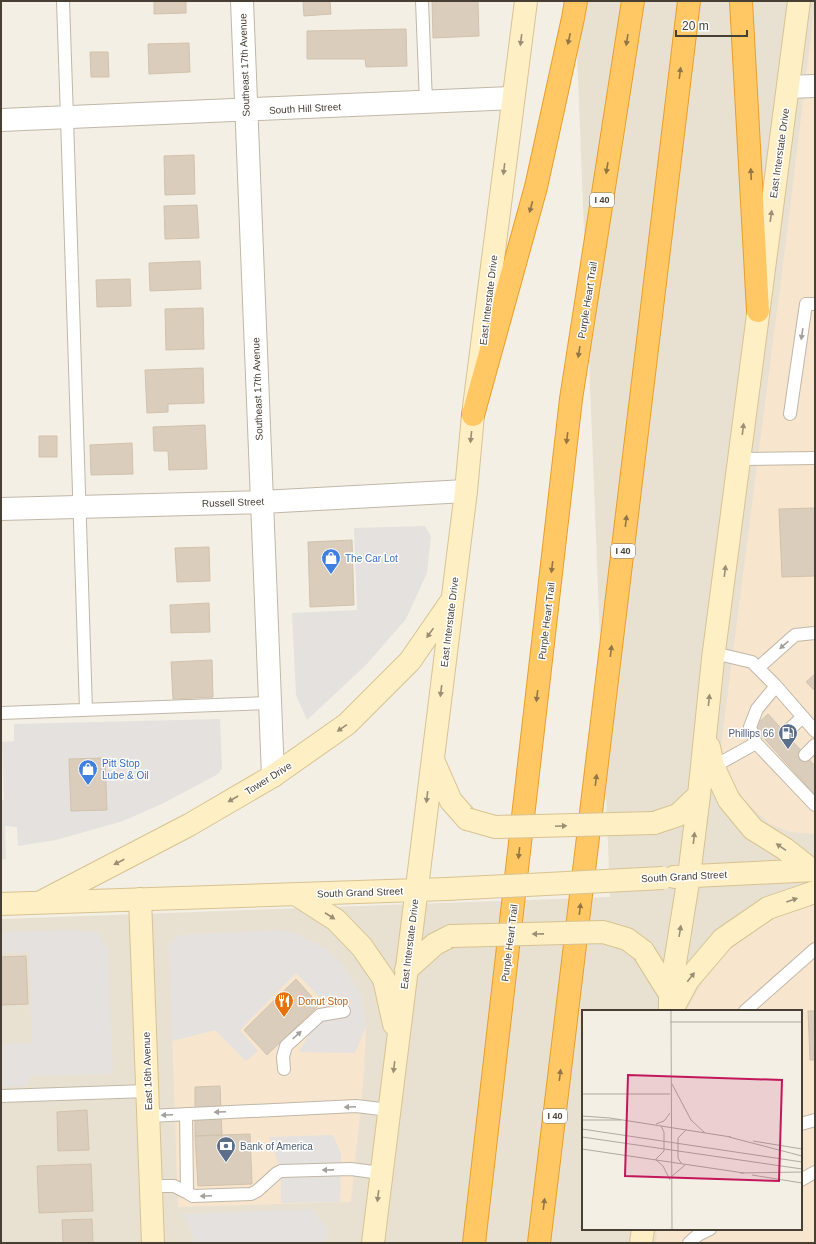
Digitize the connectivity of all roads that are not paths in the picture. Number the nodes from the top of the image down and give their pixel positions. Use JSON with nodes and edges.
{"nodes":[{"id":1,"x":62,"y":1,"type":"edge"},
{"id":2,"x":242,"y":1,"type":"edge"},
{"id":3,"x":422,"y":1,"type":"edge"},
{"id":4,"x":526,"y":1,"type":"edge"},
{"id":5,"x":576,"y":1,"type":"edge"},
{"id":6,"x":633,"y":1,"type":"edge"},
{"id":7,"x":688,"y":1,"type":"edge"},
{"id":8,"x":741,"y":1,"type":"edge"},
{"id":9,"x":799,"y":1,"type":"edge"},
{"id":10,"x":815,"y":86,"type":"edge"},
{"id":11,"x":788,"y":88,"type":"junction"},
{"id":12,"x":513,"y":98,"type":"junction"},
{"id":13,"x":426,"y":102,"type":"junction"},
{"id":14,"x":246,"y":111,"type":"junction"},
{"id":15,"x":68,"y":118,"type":"junction"},
{"id":16,"x":1,"y":120,"type":"edge"},
{"id":17,"x":815,"y":304,"type":"edge"},
{"id":18,"x":758,"y":311,"type":"junction"},
{"id":19,"x":790,"y":414,"type":"dead end"},
{"id":20,"x":473,"y":415,"type":"junction"},
{"id":21,"x":815,"y":458,"type":"edge"},
{"id":22,"x":739,"y":459,"type":"junction"},
{"id":23,"x":466,"y":491,"type":"junction"},
{"id":24,"x":262,"y":502,"type":"junction"},
{"id":25,"x":80,"y":507,"type":"junction"},
{"id":26,"x":1,"y":510,"type":"edge"},
{"id":27,"x":452,"y":601,"type":"junction"},
{"id":28,"x":815,"y":633,"type":"edge"},
{"id":29,"x":714,"y":653,"type":"junction"},
{"id":30,"x":758,"y":668,"type":"junction"},
{"id":31,"x":776,"y":686,"type":"junction"},
{"id":32,"x":269,"y":703,"type":"junction"},
{"id":33,"x":86,"y":710,"type":"junction"},
{"id":34,"x":1,"y":714,"type":"edge"},
{"id":35,"x":802,"y":717,"type":"junction"},
{"id":36,"x":706,"y":729,"type":"junction"},
{"id":37,"x":815,"y":731,"type":"edge"},
{"id":38,"x":785,"y":733,"type":"dead end"},
{"id":39,"x":815,"y":745,"type":"edge"},
{"id":40,"x":764,"y":747,"type":"junction"},
{"id":41,"x":805,"y":755,"type":"dead end"},
{"id":42,"x":432,"y":759,"type":"junction"},
{"id":43,"x":713,"y":767,"type":"junction"},
{"id":44,"x":273,"y":776,"type":"junction"},
{"id":45,"x":699,"y":795,"type":"junction"},
{"id":46,"x":815,"y":805,"type":"edge"},
{"id":47,"x":814,"y":870,"type":"edge"},
{"id":48,"x":689,"y":876,"type":"junction"},
{"id":49,"x":416,"y":890,"type":"junction"},
{"id":50,"x":815,"y":892,"type":"edge"},
{"id":51,"x":297,"y":895,"type":"junction"},
{"id":52,"x":140,"y":899,"type":"junction"},
{"id":53,"x":41,"y":902,"type":"junction"},
{"id":54,"x":1,"y":904,"type":"edge"},
{"id":55,"x":815,"y":949,"type":"edge"},
{"id":56,"x":406,"y":970,"type":"junction"},
{"id":57,"x":670,"y":1005,"type":"edge"},
{"id":58,"x":746,"y":1010,"type":"edge"},
{"id":59,"x":344,"y":1011,"type":"dead end"},
{"id":60,"x":398,"y":1040,"type":"junction"},
{"id":61,"x":284,"y":1069,"type":"dead end"},
{"id":62,"x":147,"y":1091,"type":"junction"},
{"id":63,"x":1,"y":1096,"type":"edge"},
{"id":64,"x":389,"y":1110,"type":"junction"},
{"id":65,"x":186,"y":1114,"type":"junction"},
{"id":66,"x":148,"y":1116,"type":"junction"},
{"id":67,"x":815,"y":1120,"type":"edge"},
{"id":68,"x":802,"y":1124,"type":"edge"},
{"id":69,"x":815,"y":1172,"type":"edge"},
{"id":70,"x":381,"y":1173,"type":"junction"},
{"id":71,"x":802,"y":1179,"type":"edge"},
{"id":72,"x":151,"y":1186,"type":"junction"},
{"id":73,"x":188,"y":1193,"type":"junction"},
{"id":74,"x":643,"y":1230,"type":"edge"},
{"id":75,"x":708,"y":1230,"type":"edge"},
{"id":76,"x":153,"y":1243,"type":"edge"},
{"id":77,"x":372,"y":1243,"type":"edge"},
{"id":78,"x":474,"y":1243,"type":"edge"},
{"id":79,"x":539,"y":1243,"type":"edge"},
{"id":80,"x":641,"y":1243,"type":"edge"},
{"id":81,"x":689,"y":1243,"type":"edge"}],
"edges":[{"from":1,"to":15,"type":"lane"},
{"from":2,"to":14,"type":"street","name":"Southeast 17th Avenue"},
{"from":3,"to":13,"type":"lane"},
{"from":4,"to":12,"type":"main road","name":"East Interstate Drive","one_way":true},
{"from":5,"to":20,"type":"highway","one_way":true},
{"from":6,"to":78,"type":"highway","name":"Purple Heart Trail","number":"I 40","one_way":true},
{"from":79,"to":7,"type":"highway","number":"I 40","one_way":true},
{"from":18,"to":8,"type":"highway","one_way":true},
{"from":9,"to":11,"type":"main road","name":"East Interstate Drive"},
{"from":10,"to":11,"type":"street"},
{"from":18,"to":11,"type":"main road","name":"East Interstate Drive","one_way":true},
{"from":12,"to":13,"type":"street","name":"South Hill Street"},
{"from":12,"to":20,"type":"main road","name":"East Interstate Drive","one_way":true},
{"from":13,"to":14,"type":"street","name":"South Hill Street"},
{"from":14,"to":15,"type":"street","name":"South Hill Street"},
{"from":14,"to":24,"type":"street","name":"Southeast 17th Avenue"},
{"from":15,"to":16,"type":"street","name":"South Hill Street"},
{"from":15,"to":25,"type":"lane"},
{"from":17,"to":19,"type":"lane","one_way":true},
{"from":22,"to":18,"type":"main road","name":"East Interstate Drive","one_way":true},
{"from":20,"to":23,"type":"main road","name":"East Interstate Drive","one_way":true},
{"from":21,"to":22,"type":"lane"},
{"from":29,"to":22,"type":"main road","name":"East Interstate Drive","one_way":true},
{"from":23,"to":24,"type":"street","name":"Russell Street"},
{"from":23,"to":27,"type":"main road","name":"East Interstate Drive"},
{"from":24,"to":25,"type":"street","name":"Russell Street"},
{"from":24,"to":32,"type":"street","name":"Southeast 17th Avenue"},
{"from":25,"to":26,"type":"street","name":"Russell Street"},
{"from":25,"to":33,"type":"lane"},
{"from":27,"to":42,"type":"main road","name":"East Interstate Drive","one_way":true},
{"from":27,"to":44,"type":"main road","name":"Tower Drive","one_way":true},
{"from":28,"to":30,"type":"lane","one_way":true},
{"from":29,"to":30,"type":"lane"},
{"from":36,"to":29,"type":"main road","name":"East Interstate Drive","one_way":true},
{"from":30,"to":31,"type":"lane"},
{"from":31,"to":35,"type":"lane"},
{"from":31,"to":40,"type":"lane"},
{"from":32,"to":33,"type":"lane"},
{"from":32,"to":44,"type":"street","name":"Southeast 17th Avenue"},
{"from":33,"to":34,"type":"lane"},
{"from":35,"to":37,"type":"lane"},
{"from":35,"to":38,"type":"lane"},
{"from":36,"to":43,"type":"main road"},
{"from":36,"to":45,"type":"main road","name":"East Interstate Drive"},
{"from":39,"to":41,"type":"lane"},
{"from":40,"to":43,"type":"lane"},
{"from":40,"to":46,"type":"lane"},
{"from":42,"to":45,"type":"main road","one_way":true,"bridge":true},
{"from":42,"to":49,"type":"main road","name":"East Interstate Drive","one_way":true},
{"from":47,"to":43,"type":"main road","one_way":true},
{"from":44,"to":53,"type":"main road","name":"Tower Drive","one_way":true},
{"from":48,"to":45,"type":"main road","name":"East Interstate Drive","one_way":true},
{"from":47,"to":48,"type":"main road","name":"South Grand Street"},
{"from":48,"to":49,"type":"main road","name":"South Grand Street","bridge":true},
{"from":57,"to":48,"type":"main road","name":"East Interstate Drive","one_way":true},
{"from":49,"to":51,"type":"main road","name":"South Grand Street"},
{"from":49,"to":56,"type":"main road","name":"East Interstate Drive"},
{"from":57,"to":50,"type":"main road","one_way":true},
{"from":51,"to":52,"type":"main road","name":"South Grand Street"},
{"from":51,"to":60,"type":"main road","one_way":true},
{"from":52,"to":53,"type":"main road","name":"South Grand Street"},
{"from":52,"to":62,"type":"main road","name":"East 16th Avenue"},
{"from":53,"to":54,"type":"main road","name":"South Grand Street"},
{"from":55,"to":58,"type":"lane"},
{"from":57,"to":56,"type":"main road","one_way":true,"bridge":true},
{"from":56,"to":60,"type":"main road","name":"East Interstate Drive"},
{"from":61,"to":59,"type":"lane","one_way":true},
{"from":60,"to":64,"type":"main road","name":"East Interstate Drive","one_way":true},
{"from":62,"to":63,"type":"lane"},
{"from":62,"to":66,"type":"main road","name":"East 16th Avenue"},
{"from":64,"to":65,"type":"lane","one_way":true},
{"from":64,"to":70,"type":"main road","name":"East Interstate Drive"},
{"from":65,"to":66,"type":"lane","one_way":true},
{"from":65,"to":73,"type":"lane"},
{"from":66,"to":72,"type":"main road","name":"East 16th Avenue"},
{"from":67,"to":68,"type":"lane"},
{"from":69,"to":71,"type":"lane"},
{"from":70,"to":73,"type":"lane","one_way":true},
{"from":70,"to":77,"type":"main road","name":"East Interstate Drive","one_way":true},
{"from":72,"to":73,"type":"lane"},
{"from":72,"to":76,"type":"main road","name":"East 16th Avenue"},
{"from":74,"to":80,"type":"main road"},
{"from":75,"to":81,"type":"lane"}]}
